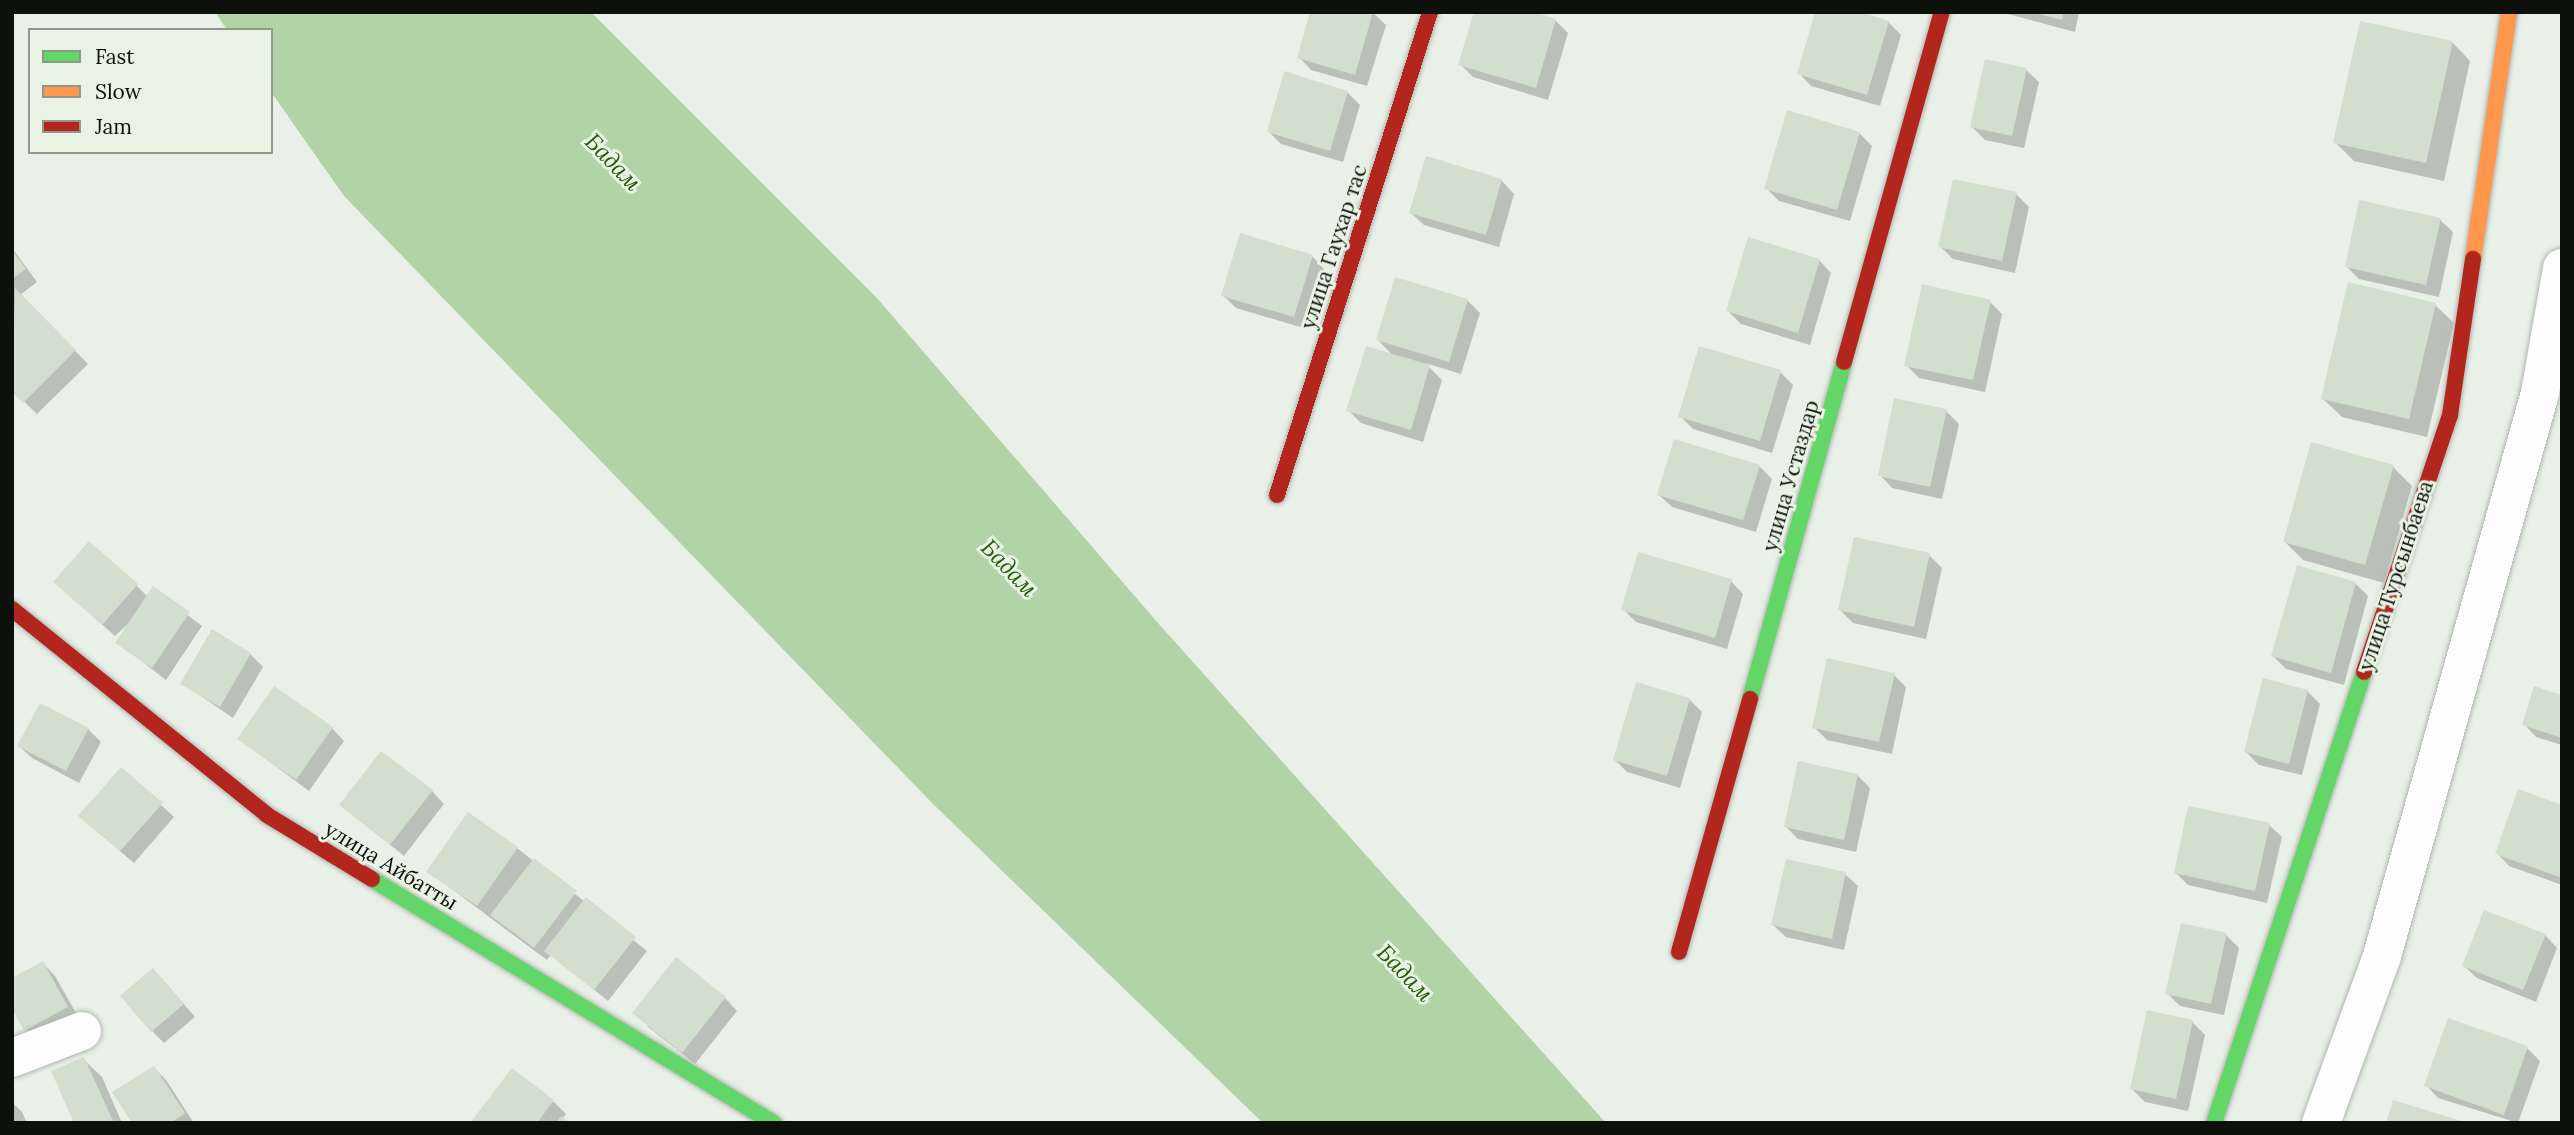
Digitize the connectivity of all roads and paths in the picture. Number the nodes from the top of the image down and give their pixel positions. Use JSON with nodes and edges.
{"nodes":[{"id":1,"x":1430,"y":12,"type":"edge"},
{"id":2,"x":1942,"y":12,"type":"edge"},
{"id":3,"x":2509,"y":12,"type":"edge"},
{"id":4,"x":2562,"y":268,"type":"edge"},
{"id":5,"x":1277,"y":495,"type":"dead end"},
{"id":6,"x":12,"y":609,"type":"edge"},
{"id":7,"x":1679,"y":952,"type":"dead end"},
{"id":8,"x":82,"y":1031,"type":"dead end"},
{"id":9,"x":12,"y":1058,"type":"edge"},
{"id":10,"x":774,"y":1123,"type":"edge"},
{"id":11,"x":2214,"y":1123,"type":"edge"},
{"id":12,"x":2321,"y":1123,"type":"edge"}],
"edges":[{"from":1,"to":5,"type":"street","name":"улица Гаухар тас"},
{"from":2,"to":7,"type":"street","name":"улица Устаздар"},
{"from":3,"to":11,"type":"street","name":"улица Турсынбаева"},
{"from":4,"to":12,"type":"street"},
{"from":6,"to":10,"type":"street","name":"улица Айбатты"},
{"from":8,"to":9,"type":"street"}]}
